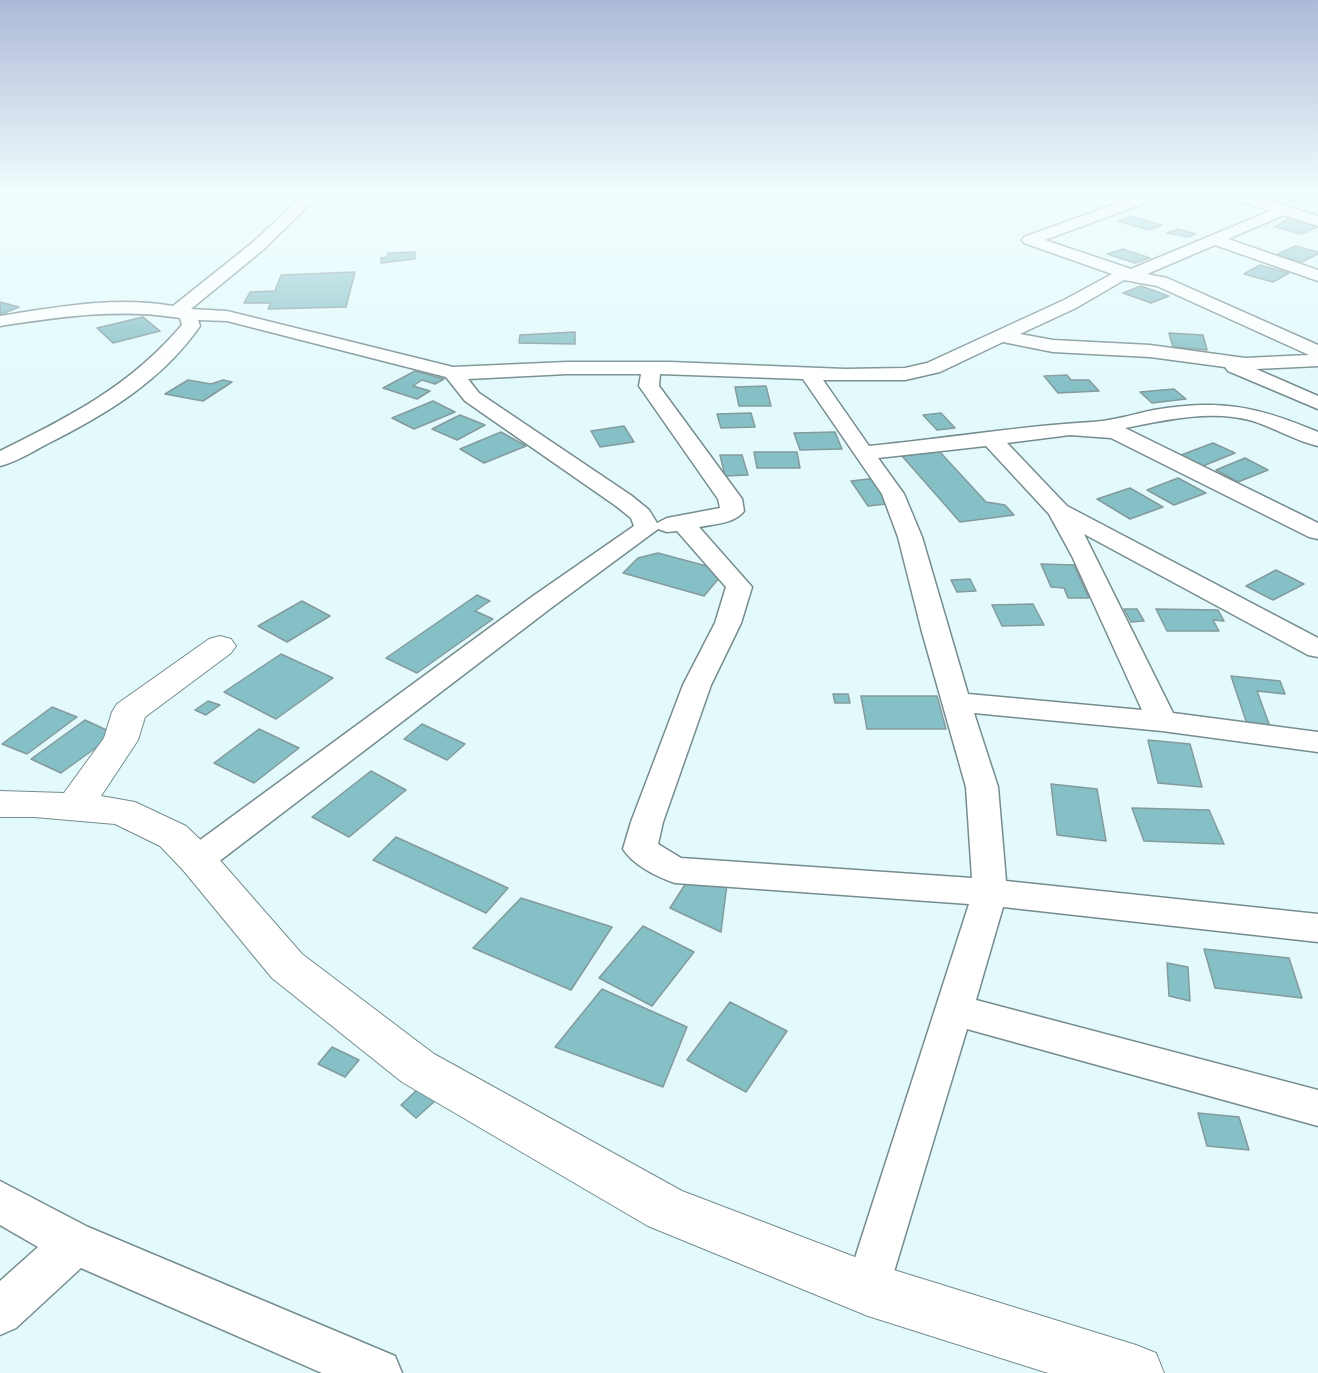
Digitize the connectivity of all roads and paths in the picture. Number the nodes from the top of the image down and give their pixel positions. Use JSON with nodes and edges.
{"nodes":[{"id":1,"x":243,"y":259,"type":"edge"},
{"id":2,"x":1086,"y":259,"type":"edge"},
{"id":3,"x":1170,"y":259,"type":"edge"},
{"id":4,"x":1270,"y":259,"type":"edge"},
{"id":5,"x":1132,"y":275,"type":"junction"},
{"id":6,"x":1318,"y":276,"type":"edge"},
{"id":7,"x":182,"y":313,"type":"junction"},
{"id":8,"x":0,"y":321,"type":"edge"},
{"id":9,"x":1000,"y":336,"type":"junction"},
{"id":10,"x":1318,"y":352,"type":"edge"},
{"id":11,"x":1318,"y":360,"type":"edge"},
{"id":12,"x":1220,"y":361,"type":"junction"},
{"id":13,"x":651,"y":368,"type":"junction"},
{"id":14,"x":453,"y":372,"type":"junction"},
{"id":15,"x":809,"y":374,"type":"junction"},
{"id":16,"x":1318,"y":404,"type":"edge"},
{"id":17,"x":1097,"y":427,"type":"junction"},
{"id":18,"x":991,"y":439,"type":"junction"},
{"id":19,"x":1318,"y":440,"type":"edge"},
{"id":20,"x":863,"y":453,"type":"junction"},
{"id":21,"x":0,"y":459,"type":"edge"},
{"id":22,"x":1059,"y":511,"type":"junction"},
{"id":23,"x":682,"y":522,"type":"junction"},
{"id":24,"x":647,"y":528,"type":"junction"},
{"id":25,"x":1318,"y":532,"type":"edge"},
{"id":26,"x":220,"y":646,"type":"dead end"},
{"id":27,"x":1318,"y":649,"type":"edge"},
{"id":28,"x":957,"y":702,"type":"junction"},
{"id":29,"x":1162,"y":722,"type":"junction"},
{"id":30,"x":1318,"y":742,"type":"edge"},
{"id":31,"x":0,"y":804,"type":"edge"},
{"id":32,"x":74,"y":807,"type":"junction"},
{"id":33,"x":197,"y":860,"type":"junction"},
{"id":34,"x":990,"y":892,"type":"junction"},
{"id":35,"x":1318,"y":928,"type":"edge"},
{"id":36,"x":954,"y":1010,"type":"junction"},
{"id":37,"x":1318,"y":1108,"type":"edge"},
{"id":38,"x":0,"y":1202,"type":"edge"},
{"id":39,"x":75,"y":1244,"type":"junction"},
{"id":40,"x":868,"y":1289,"type":"junction"},
{"id":41,"x":0,"y":1312,"type":"edge"},
{"id":42,"x":378,"y":1373,"type":"edge"},
{"id":43,"x":1136,"y":1373,"type":"edge"}],
"edges":[{"from":1,"to":7,"type":"street"},
{"from":2,"to":5,"type":"street"},
{"from":3,"to":5,"type":"street"},
{"from":4,"to":6,"type":"street"},
{"from":5,"to":9,"type":"street"},
{"from":5,"to":10,"type":"street"},
{"from":7,"to":8,"type":"street"},
{"from":7,"to":14,"type":"street"},
{"from":7,"to":21,"type":"street"},
{"from":9,"to":12,"type":"street"},
{"from":9,"to":15,"type":"street"},
{"from":11,"to":12,"type":"street"},
{"from":12,"to":16,"type":"street"},
{"from":13,"to":14,"type":"street"},
{"from":13,"to":15,"type":"street"},
{"from":13,"to":23,"type":"street"},
{"from":14,"to":24,"type":"street"},
{"from":15,"to":20,"type":"street"},
{"from":17,"to":18,"type":"street"},
{"from":17,"to":19,"type":"street"},
{"from":17,"to":25,"type":"street"},
{"from":18,"to":20,"type":"street"},
{"from":18,"to":22,"type":"street"},
{"from":20,"to":28,"type":"street"},
{"from":22,"to":27,"type":"street"},
{"from":22,"to":29,"type":"street"},
{"from":23,"to":24,"type":"street"},
{"from":23,"to":34,"type":"street"},
{"from":24,"to":33,"type":"street"},
{"from":26,"to":32,"type":"street"},
{"from":28,"to":29,"type":"street"},
{"from":28,"to":34,"type":"street"},
{"from":29,"to":30,"type":"street"},
{"from":31,"to":32,"type":"street"},
{"from":32,"to":33,"type":"street"},
{"from":33,"to":40,"type":"street"},
{"from":34,"to":35,"type":"street"},
{"from":34,"to":36,"type":"street"},
{"from":36,"to":37,"type":"street"},
{"from":36,"to":40,"type":"street"},
{"from":38,"to":39,"type":"street"},
{"from":39,"to":41,"type":"street"},
{"from":39,"to":42,"type":"street"},
{"from":40,"to":43,"type":"street"}]}
